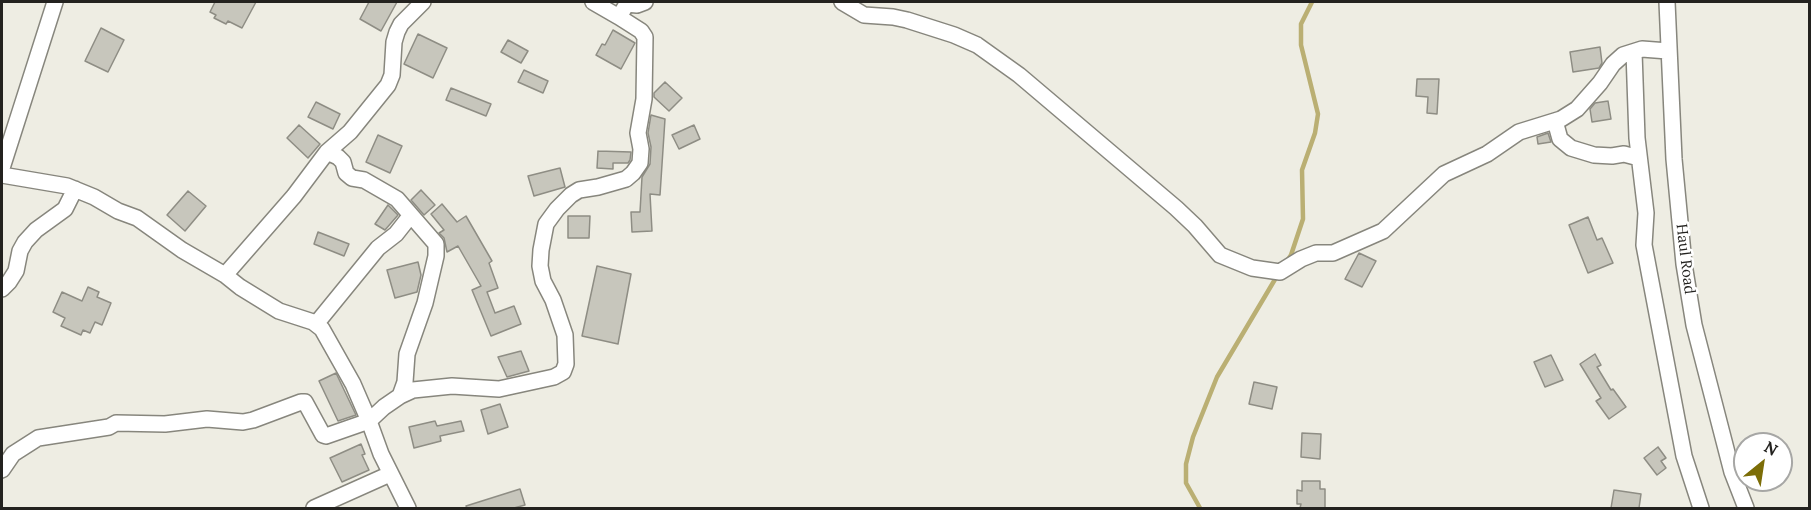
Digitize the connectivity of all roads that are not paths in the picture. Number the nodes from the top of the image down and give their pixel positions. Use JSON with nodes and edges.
{"nodes":[{"id":1,"x":55,"y":2,"type":"edge"},
{"id":2,"x":423,"y":2,"type":"edge"},
{"id":3,"x":593,"y":2,"type":"edge"},
{"id":4,"x":645,"y":2,"type":"edge"},
{"id":5,"x":842,"y":2,"type":"edge"},
{"id":6,"x":1667,"y":2,"type":"edge"},
{"id":7,"x":624,"y":8,"type":"edge"},
{"id":8,"x":1668,"y":51,"type":"junction"},
{"id":9,"x":1634,"y":52,"type":"junction"},
{"id":10,"x":1555,"y":121,"type":"junction"},
{"id":11,"x":327,"y":152,"type":"junction"},
{"id":12,"x":1639,"y":158,"type":"junction"},
{"id":13,"x":2,"y":168,"type":"edge"},
{"id":14,"x":2,"y":175,"type":"edge"},
{"id":15,"x":75,"y":189,"type":"junction"},
{"id":16,"x":411,"y":215,"type":"junction"},
{"id":17,"x":225,"y":275,"type":"junction"},
{"id":18,"x":2,"y":289,"type":"edge"},
{"id":19,"x":316,"y":324,"type":"junction"},
{"id":20,"x":400,"y":396,"type":"junction"},
{"id":21,"x":369,"y":421,"type":"junction"},
{"id":22,"x":2,"y":470,"type":"edge"},
{"id":23,"x":390,"y":474,"type":"junction"},
{"id":24,"x":315,"y":508,"type":"edge"},
{"id":25,"x":408,"y":508,"type":"edge"},
{"id":26,"x":1701,"y":508,"type":"edge"},
{"id":27,"x":1746,"y":508,"type":"edge"}],
"edges":[{"from":1,"to":13,"type":"street"},
{"from":2,"to":11,"type":"street"},
{"from":3,"to":7,"type":"street"},
{"from":4,"to":7,"type":"street"},
{"from":5,"to":10,"type":"street"},
{"from":6,"to":8,"type":"street","name":"Haul Road"},
{"from":7,"to":20,"type":"street"},
{"from":8,"to":9,"type":"street"},
{"from":8,"to":27,"type":"street","name":"Haul Road"},
{"from":9,"to":10,"type":"street"},
{"from":9,"to":12,"type":"street"},
{"from":10,"to":12,"type":"street"},
{"from":11,"to":16,"type":"street"},
{"from":11,"to":17,"type":"street"},
{"from":12,"to":26,"type":"street"},
{"from":14,"to":15,"type":"street"},
{"from":15,"to":17,"type":"street"},
{"from":15,"to":18,"type":"street"},
{"from":16,"to":19,"type":"street"},
{"from":16,"to":20,"type":"street"},
{"from":17,"to":19,"type":"street"},
{"from":19,"to":21,"type":"street"},
{"from":20,"to":21,"type":"street"},
{"from":21,"to":22,"type":"street"},
{"from":21,"to":23,"type":"street"},
{"from":23,"to":24,"type":"street"},
{"from":23,"to":25,"type":"street"}]}
